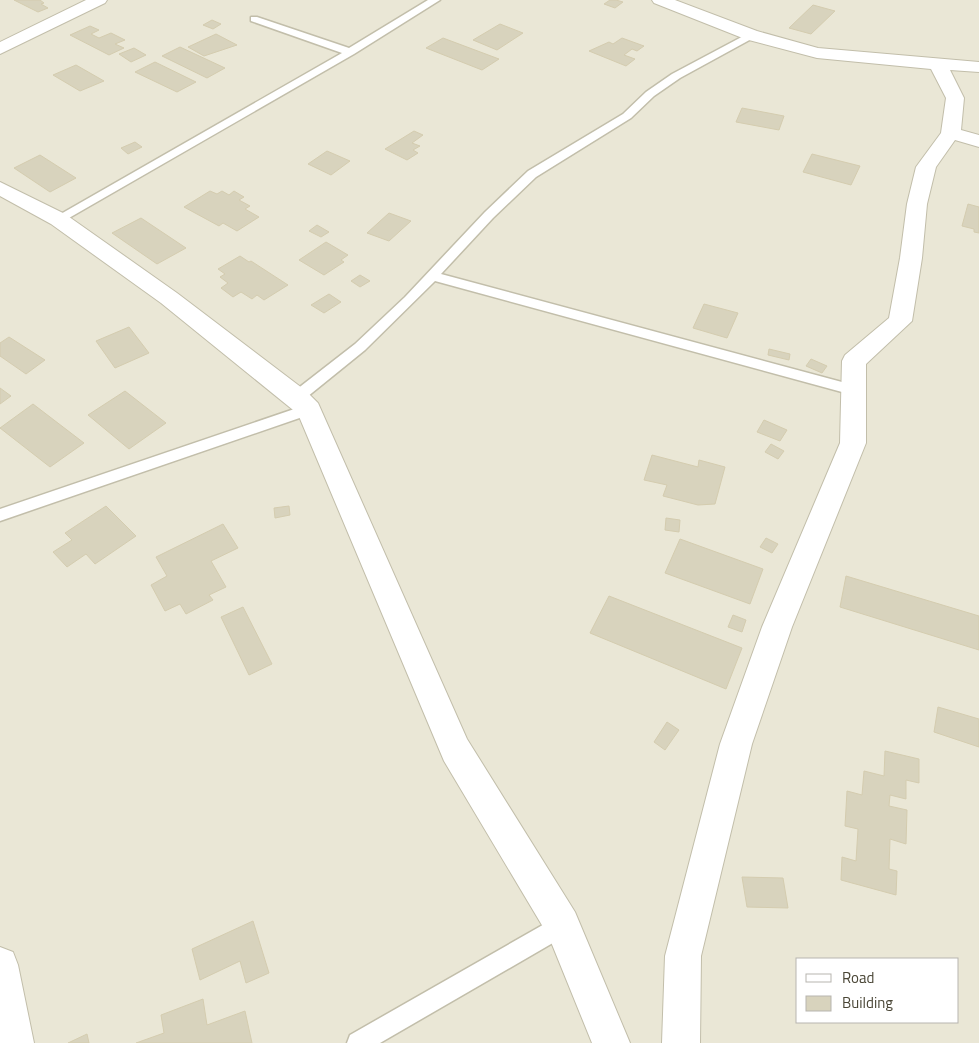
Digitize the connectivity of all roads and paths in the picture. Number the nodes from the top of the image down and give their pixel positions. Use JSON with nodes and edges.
{"nodes":[{"id":1,"x":99,"y":0,"type":"edge"},
{"id":2,"x":435,"y":0,"type":"edge"},
{"id":3,"x":660,"y":0,"type":"edge"},
{"id":4,"x":254,"y":19,"type":"dead end"},
{"id":5,"x":751,"y":35,"type":"junction"},
{"id":6,"x":0,"y":49,"type":"edge"},
{"id":7,"x":350,"y":52,"type":"junction"},
{"id":8,"x":938,"y":65,"type":"junction"},
{"id":9,"x":979,"y":67,"type":"edge"},
{"id":10,"x":951,"y":133,"type":"junction"},
{"id":11,"x":979,"y":141,"type":"edge"},
{"id":12,"x":0,"y":188,"type":"edge"},
{"id":13,"x":58,"y":219,"type":"junction"},
{"id":14,"x":431,"y":276,"type":"junction"},
{"id":15,"x":854,"y":390,"type":"junction"},
{"id":16,"x":303,"y":403,"type":"junction"},
{"id":17,"x":0,"y":515,"type":"edge"},
{"id":18,"x":562,"y":925,"type":"junction"},
{"id":19,"x":0,"y":965,"type":"edge"},
{"id":20,"x":15,"y":1043,"type":"edge"},
{"id":21,"x":358,"y":1043,"type":"edge"},
{"id":22,"x":611,"y":1043,"type":"edge"},
{"id":23,"x":681,"y":1043,"type":"edge"}],
"edges":[{"from":1,"to":6,"type":"street"},
{"from":2,"to":7,"type":"lane"},
{"from":3,"to":5,"type":"street"},
{"from":4,"to":7,"type":"lane"},
{"from":5,"to":8,"type":"street"},
{"from":5,"to":14,"type":"lane"},
{"from":7,"to":13,"type":"lane"},
{"from":8,"to":9,"type":"street"},
{"from":8,"to":10,"type":"street"},
{"from":10,"to":11,"type":"street"},
{"from":10,"to":15,"type":"street"},
{"from":12,"to":13,"type":"street"},
{"from":13,"to":16,"type":"street"},
{"from":14,"to":15,"type":"lane"},
{"from":14,"to":16,"type":"lane"},
{"from":15,"to":23,"type":"street"},
{"from":16,"to":17,"type":"lane"},
{"from":16,"to":18,"type":"street"},
{"from":18,"to":21,"type":"lane"},
{"from":18,"to":22,"type":"street"},
{"from":19,"to":20,"type":"street"}]}
